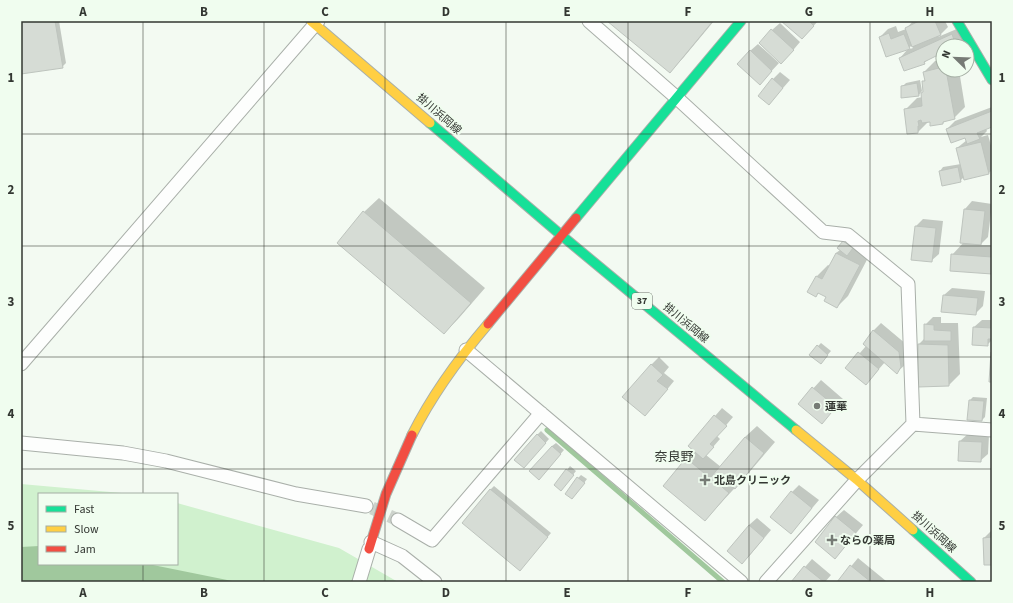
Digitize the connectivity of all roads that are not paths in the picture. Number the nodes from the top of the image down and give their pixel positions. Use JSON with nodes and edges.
{"nodes":[{"id":1,"x":589,"y":21,"type":"edge"},
{"id":2,"x":741,"y":21,"type":"edge"},
{"id":3,"x":957,"y":21,"type":"edge"},
{"id":4,"x":315,"y":22,"type":"edge"},
{"id":5,"x":992,"y":80,"type":"edge"},
{"id":6,"x":677,"y":98,"type":"junction"},
{"id":7,"x":561,"y":235,"type":"junction"},
{"id":8,"x":466,"y":350,"type":"junction"},
{"id":9,"x":21,"y":364,"type":"edge"},
{"id":10,"x":541,"y":413,"type":"junction"},
{"id":11,"x":913,"y":424,"type":"junction"},
{"id":12,"x":992,"y":430,"type":"edge"},
{"id":13,"x":21,"y":443,"type":"edge"},
{"id":14,"x":857,"y":480,"type":"junction"},
{"id":15,"x":366,"y":506,"type":"tunnel mouth"},
{"id":16,"x":398,"y":520,"type":"tunnel mouth"},
{"id":17,"x":370,"y":545,"type":"junction"},
{"id":18,"x":359,"y":582,"type":"edge"},
{"id":19,"x":435,"y":582,"type":"edge"},
{"id":20,"x":741,"y":582,"type":"edge"},
{"id":21,"x":766,"y":582,"type":"edge"},
{"id":22,"x":971,"y":582,"type":"edge"}],
"edges":[{"from":1,"to":6,"type":"street"},
{"from":2,"to":6,"type":"main road"},
{"from":3,"to":5,"type":"main road"},
{"from":4,"to":7,"type":"main road","name":"掛川浜岡線","number":"37"},
{"from":4,"to":9,"type":"street"},
{"from":6,"to":7,"type":"main road"},
{"from":6,"to":11,"type":"street"},
{"from":7,"to":8,"type":"main road"},
{"from":7,"to":14,"type":"main road","name":"掛川浜岡線","number":"37"},
{"from":8,"to":10,"type":"street"},
{"from":8,"to":17,"type":"main road"},
{"from":10,"to":16,"type":"street"},
{"from":10,"to":20,"type":"street"},
{"from":11,"to":12,"type":"street"},
{"from":11,"to":14,"type":"street"},
{"from":13,"to":15,"type":"street"},
{"from":14,"to":21,"type":"street"},
{"from":14,"to":22,"type":"main road","name":"掛川浜岡線","number":"37"},
{"from":17,"to":18,"type":"street"},
{"from":17,"to":19,"type":"street"}]}
